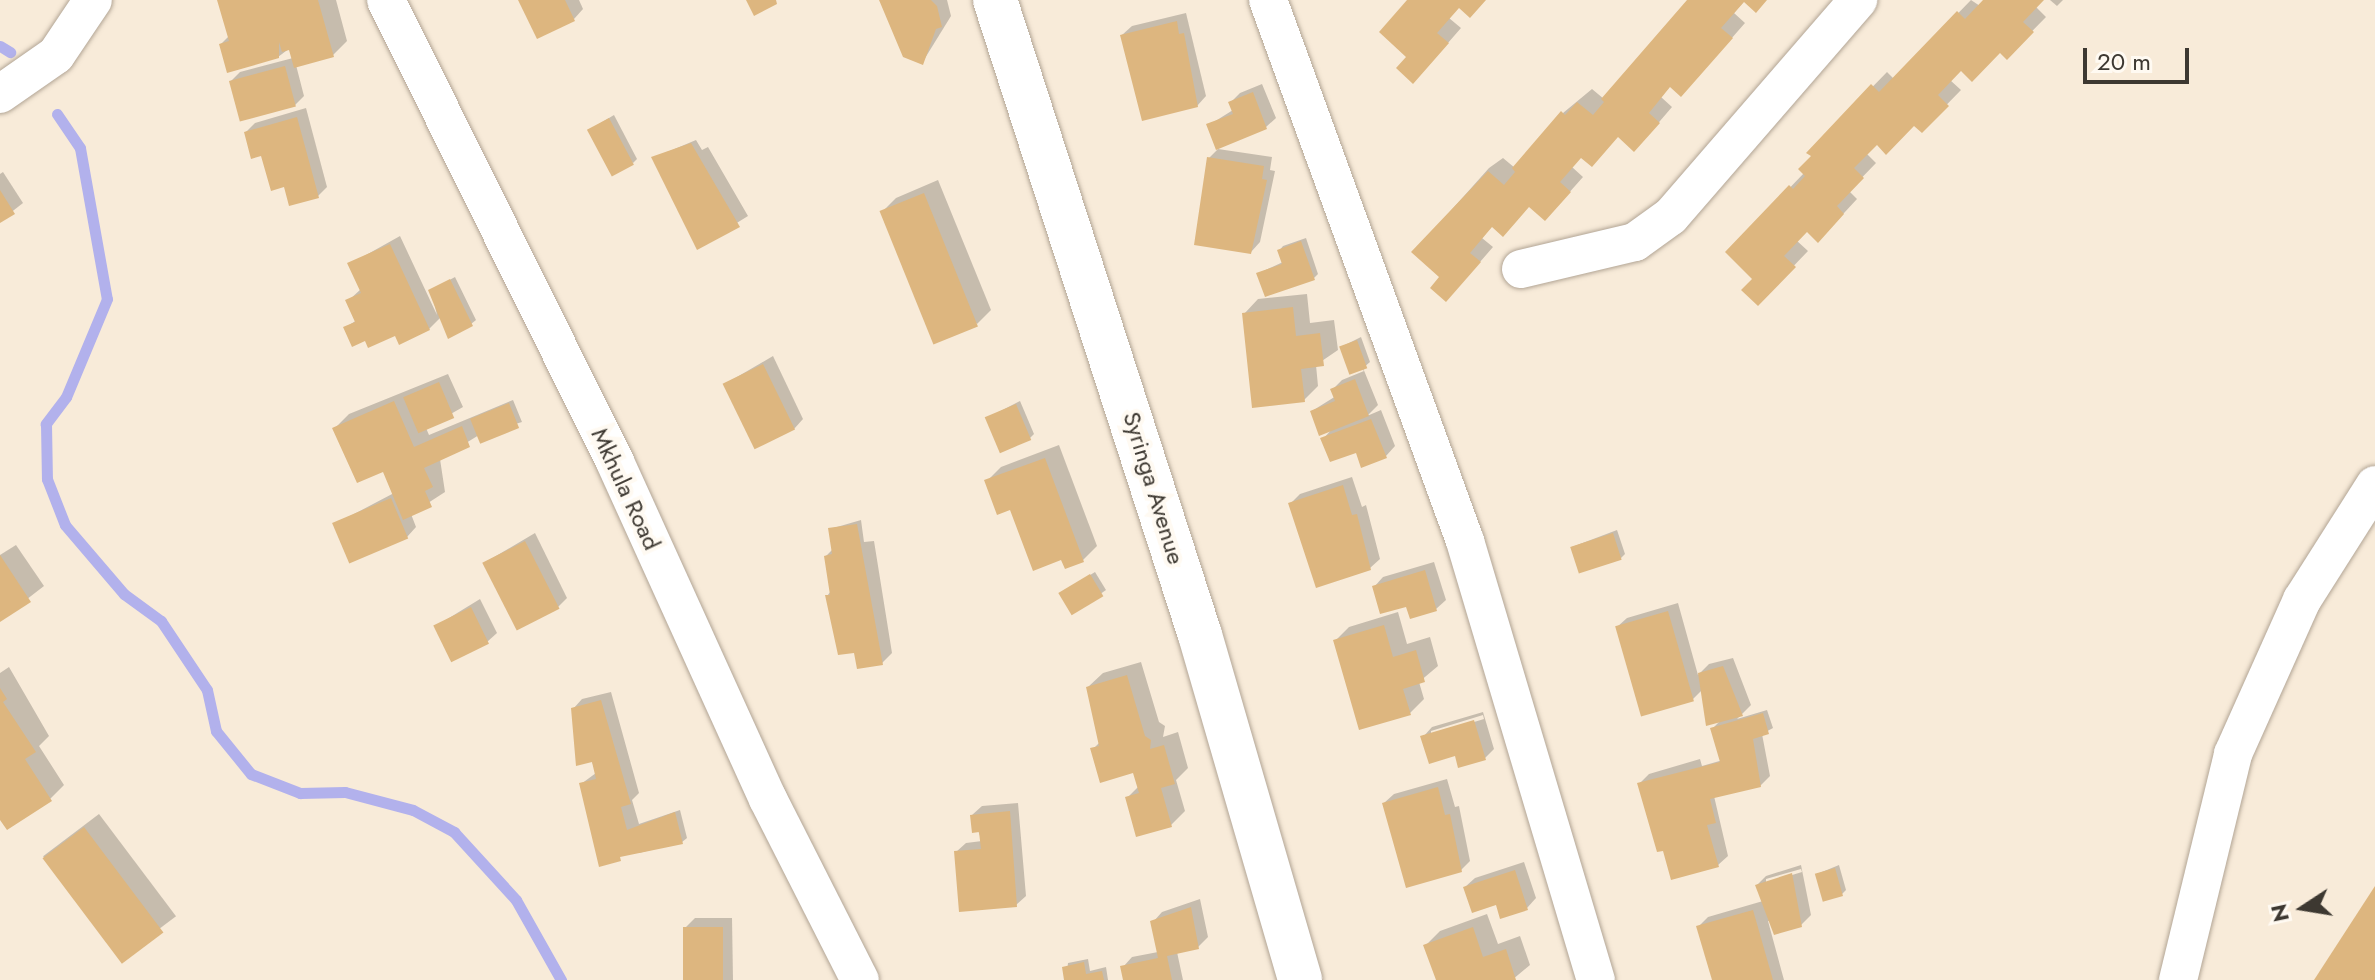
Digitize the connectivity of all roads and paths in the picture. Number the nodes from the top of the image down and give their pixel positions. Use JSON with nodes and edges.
{"nodes":[{"id":1,"x":93,"y":0,"type":"edge"},
{"id":2,"x":386,"y":0,"type":"edge"},
{"id":3,"x":995,"y":0,"type":"edge"},
{"id":4,"x":1268,"y":0,"type":"edge"},
{"id":5,"x":1858,"y":0,"type":"edge"},
{"id":6,"x":0,"y":94,"type":"edge"},
{"id":7,"x":1521,"y":269,"type":"dead end"},
{"id":8,"x":2375,"y":485,"type":"edge"},
{"id":9,"x":860,"y":980,"type":"edge"},
{"id":10,"x":1300,"y":980,"type":"edge"},
{"id":11,"x":1596,"y":980,"type":"edge"},
{"id":12,"x":2178,"y":980,"type":"edge"}],
"edges":[{"from":1,"to":6,"type":"street"},
{"from":2,"to":9,"type":"street","name":"Mkhula Road"},
{"from":3,"to":10,"type":"street","name":"Syringa Avenue"},
{"from":4,"to":11,"type":"street"},
{"from":5,"to":7,"type":"street"},
{"from":8,"to":12,"type":"street"}]}
